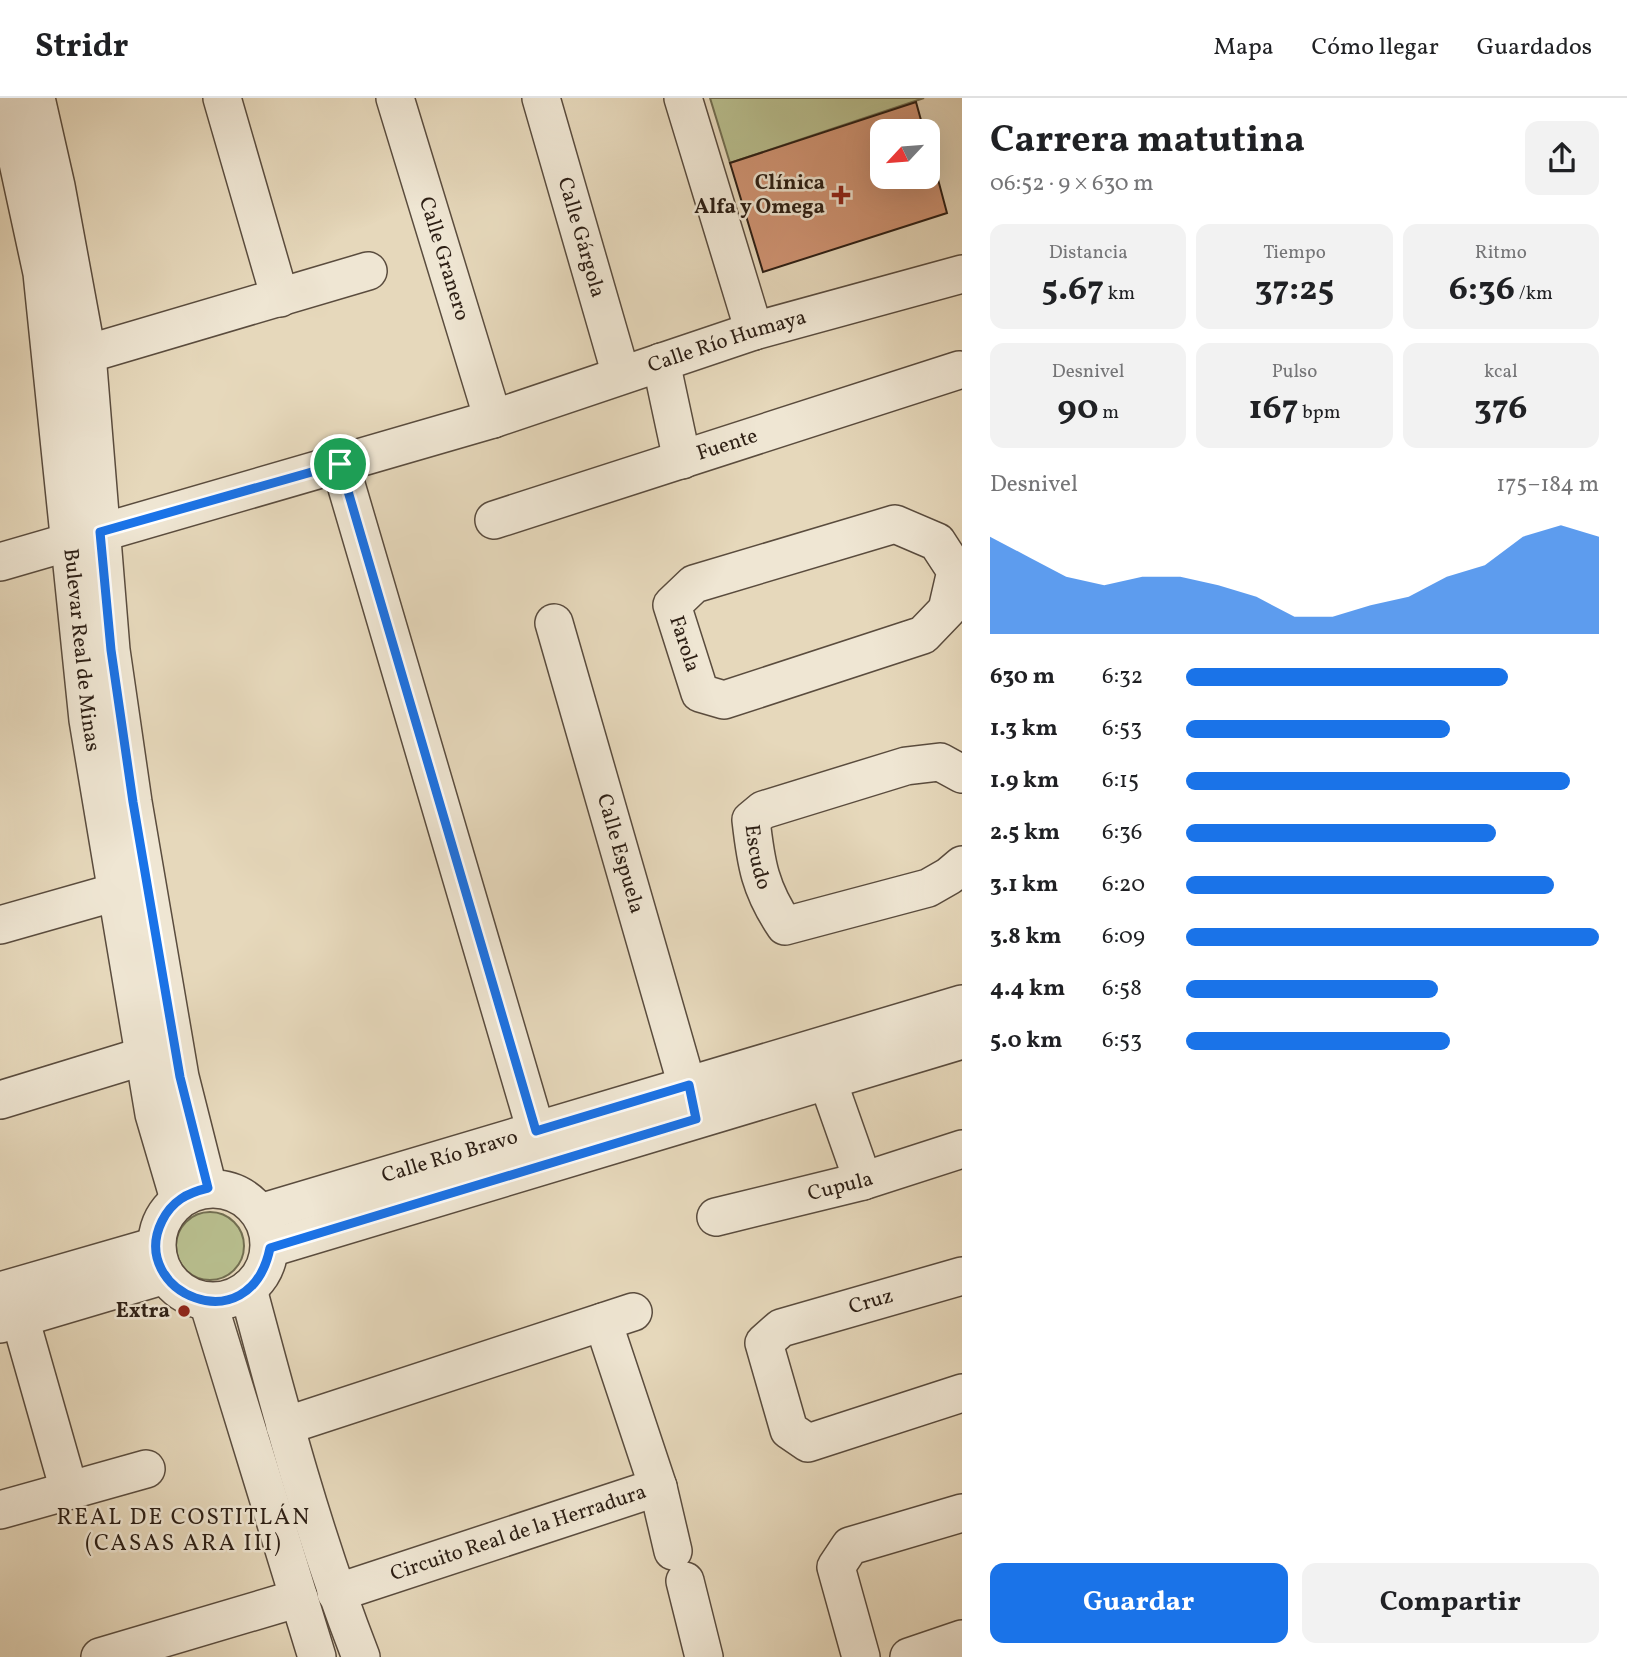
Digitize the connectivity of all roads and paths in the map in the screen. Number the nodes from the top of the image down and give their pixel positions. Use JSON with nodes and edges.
{"nodes":[{"id":1,"x":222,"y":98,"type":"edge"},
{"id":2,"x":395,"y":98,"type":"edge"},
{"id":3,"x":541,"y":98,"type":"edge"},
{"id":4,"x":683,"y":98,"type":"edge"},
{"id":5,"x":11,"y":100,"type":"edge"},
{"id":6,"x":368,"y":271,"type":"dead end"},
{"id":7,"x":962,"y":274,"type":"edge"},
{"id":8,"x":280,"y":298,"type":"junction"},
{"id":9,"x":754,"y":331,"type":"junction"},
{"id":10,"x":87,"y":354,"type":"junction"},
{"id":11,"x":661,"y":362,"type":"junction"},
{"id":12,"x":959,"y":370,"type":"dead end"},
{"id":13,"x":621,"y":375,"type":"junction"},
{"id":14,"x":493,"y":419,"type":"junction"},
{"id":15,"x":682,"y":460,"type":"junction"},
{"id":16,"x":340,"y":464,"type":"junction"},
{"id":17,"x":494,"y":520,"type":"dead end"},
{"id":18,"x":85,"y":536,"type":"junction"},
{"id":19,"x":0,"y":562,"type":"edge"},
{"id":20,"x":959,"y":570,"type":"edge"},
{"id":21,"x":554,"y":623,"type":"dead end"},
{"id":22,"x":962,"y":774,"type":"edge"},
{"id":23,"x":962,"y":865,"type":"edge"},
{"id":24,"x":116,"y":891,"type":"junction"},
{"id":25,"x":0,"y":925,"type":"edge"},
{"id":26,"x":962,"y":1004,"type":"edge"},
{"id":27,"x":962,"y":1040,"type":"edge"},
{"id":28,"x":144,"y":1056,"type":"junction"},
{"id":29,"x":827,"y":1079,"type":"junction"},
{"id":30,"x":0,"y":1100,"type":"edge"},
{"id":31,"x":692,"y":1102,"type":"junction"},
{"id":32,"x":536,"y":1131,"type":"junction"},
{"id":33,"x":962,"y":1149,"type":"edge"},
{"id":34,"x":863,"y":1181,"type":"junction"},
{"id":35,"x":194,"y":1193,"type":"junction"},
{"id":36,"x":260,"y":1213,"type":"junction"},
{"id":37,"x":716,"y":1217,"type":"dead end"},
{"id":38,"x":270,"y":1248,"type":"junction"},
{"id":39,"x":160,"y":1260,"type":"junction"},
{"id":40,"x":962,"y":1276,"type":"edge"},
{"id":41,"x":248,"y":1289,"type":"junction"},
{"id":42,"x":208,"y":1302,"type":"junction"},
{"id":43,"x":7,"y":1311,"type":"edge"},
{"id":44,"x":962,"y":1393,"type":"edge"},
{"id":45,"x":285,"y":1426,"type":"junction"},
{"id":46,"x":146,"y":1469,"type":"dead end"},
{"id":47,"x":658,"y":1487,"type":"junction"},
{"id":48,"x":69,"y":1490,"type":"junction"},
{"id":49,"x":0,"y":1510,"type":"edge"},
{"id":50,"x":962,"y":1513,"type":"edge"},
{"id":51,"x":336,"y":1593,"type":"junction"},
{"id":52,"x":299,"y":1598,"type":"junction"},
{"id":53,"x":962,"y":1639,"type":"edge"},
{"id":54,"x":100,"y":1657,"type":"edge"},
{"id":55,"x":317,"y":1657,"type":"edge"},
{"id":56,"x":361,"y":1657,"type":"edge"},
{"id":57,"x":704,"y":1657,"type":"edge"},
{"id":58,"x":861,"y":1657,"type":"edge"},
{"id":59,"x":909,"y":1657,"type":"edge"}],
"edges":[{"from":1,"to":8,"type":"street"},
{"from":2,"to":14,"type":"street","name":"Calle Granero"},
{"from":3,"to":13,"type":"street","name":"Calle Gárgola"},
{"from":4,"to":9,"type":"street"},
{"from":5,"to":10,"type":"street","name":"Bulevar Real de Minas"},
{"from":5,"to":18,"type":"street","name":"Bulevar Real de Minas"},
{"from":6,"to":8,"type":"street"},
{"from":7,"to":9,"type":"street","name":"Calle Río Humaya"},
{"from":8,"to":10,"type":"street"},
{"from":9,"to":11,"type":"street","name":"Calle Río Humaya"},
{"from":10,"to":18,"type":"street","name":"Bulevar Real de Minas"},
{"from":11,"to":13,"type":"street","name":"Calle Río Humaya"},
{"from":11,"to":15,"type":"street"},
{"from":12,"to":15,"type":"street","name":"Fuente"},
{"from":13,"to":14,"type":"street","name":"Calle Río Humaya"},
{"from":14,"to":16,"type":"street","name":"Calle Río Humaya"},
{"from":15,"to":17,"type":"street","name":"Fuente"},
{"from":16,"to":18,"type":"street","name":"Calle Río Humaya"},
{"from":16,"to":32,"type":"street"},
{"from":18,"to":19,"type":"street","name":"Calle Río Humaya"},
{"from":18,"to":24,"type":"street","name":"Bulevar Real de Minas"},
{"from":18,"to":35,"type":"street","name":"Bulevar Real de Minas"},
{"from":20,"to":20,"type":"street","name":"Farola"},
{"from":21,"to":31,"type":"street","name":"Calle Espuela"},
{"from":22,"to":23,"type":"street","name":"Escudo"},
{"from":24,"to":25,"type":"street"},
{"from":24,"to":28,"type":"street","name":"Bulevar Real de Minas"},
{"from":26,"to":31,"type":"street","name":"Calle Río Bravo"},
{"from":27,"to":29,"type":"street","name":"Calle Río Bravo"},
{"from":28,"to":30,"type":"street"},
{"from":28,"to":35,"type":"street","name":"Bulevar Real de Minas"},
{"from":29,"to":31,"type":"street","name":"Calle Río Bravo"},
{"from":29,"to":34,"type":"street"},
{"from":31,"to":32,"type":"street","name":"Calle Río Bravo"},
{"from":31,"to":38,"type":"street","name":"Calle Río Bravo"},
{"from":32,"to":36,"type":"street","name":"Calle Río Bravo"},
{"from":33,"to":34,"type":"street","name":"Cupula"},
{"from":34,"to":37,"type":"street","name":"Cupula"},
{"from":35,"to":36,"type":"street"},
{"from":35,"to":39,"type":"street"},
{"from":36,"to":38,"type":"street"},
{"from":38,"to":41,"type":"street"},
{"from":39,"to":42,"type":"street"},
{"from":39,"to":43,"type":"street"},
{"from":40,"to":44,"type":"street","name":"Cruz"},
{"from":41,"to":42,"type":"street"},
{"from":41,"to":45,"type":"street"},
{"from":42,"to":52,"type":"street"},
{"from":43,"to":48,"type":"street"},
{"from":45,"to":47,"type":"street","name":"Circuito Real de la Herradura"},
{"from":45,"to":51,"type":"street"},
{"from":46,"to":48,"type":"street"},
{"from":47,"to":51,"type":"street","name":"Circuito Real de la Herradura"},
{"from":47,"to":57,"type":"street"},
{"from":48,"to":49,"type":"street"},
{"from":50,"to":58,"type":"street"},
{"from":51,"to":56,"type":"street"},
{"from":52,"to":54,"type":"street"},
{"from":52,"to":55,"type":"street"},
{"from":53,"to":59,"type":"street"}]}
